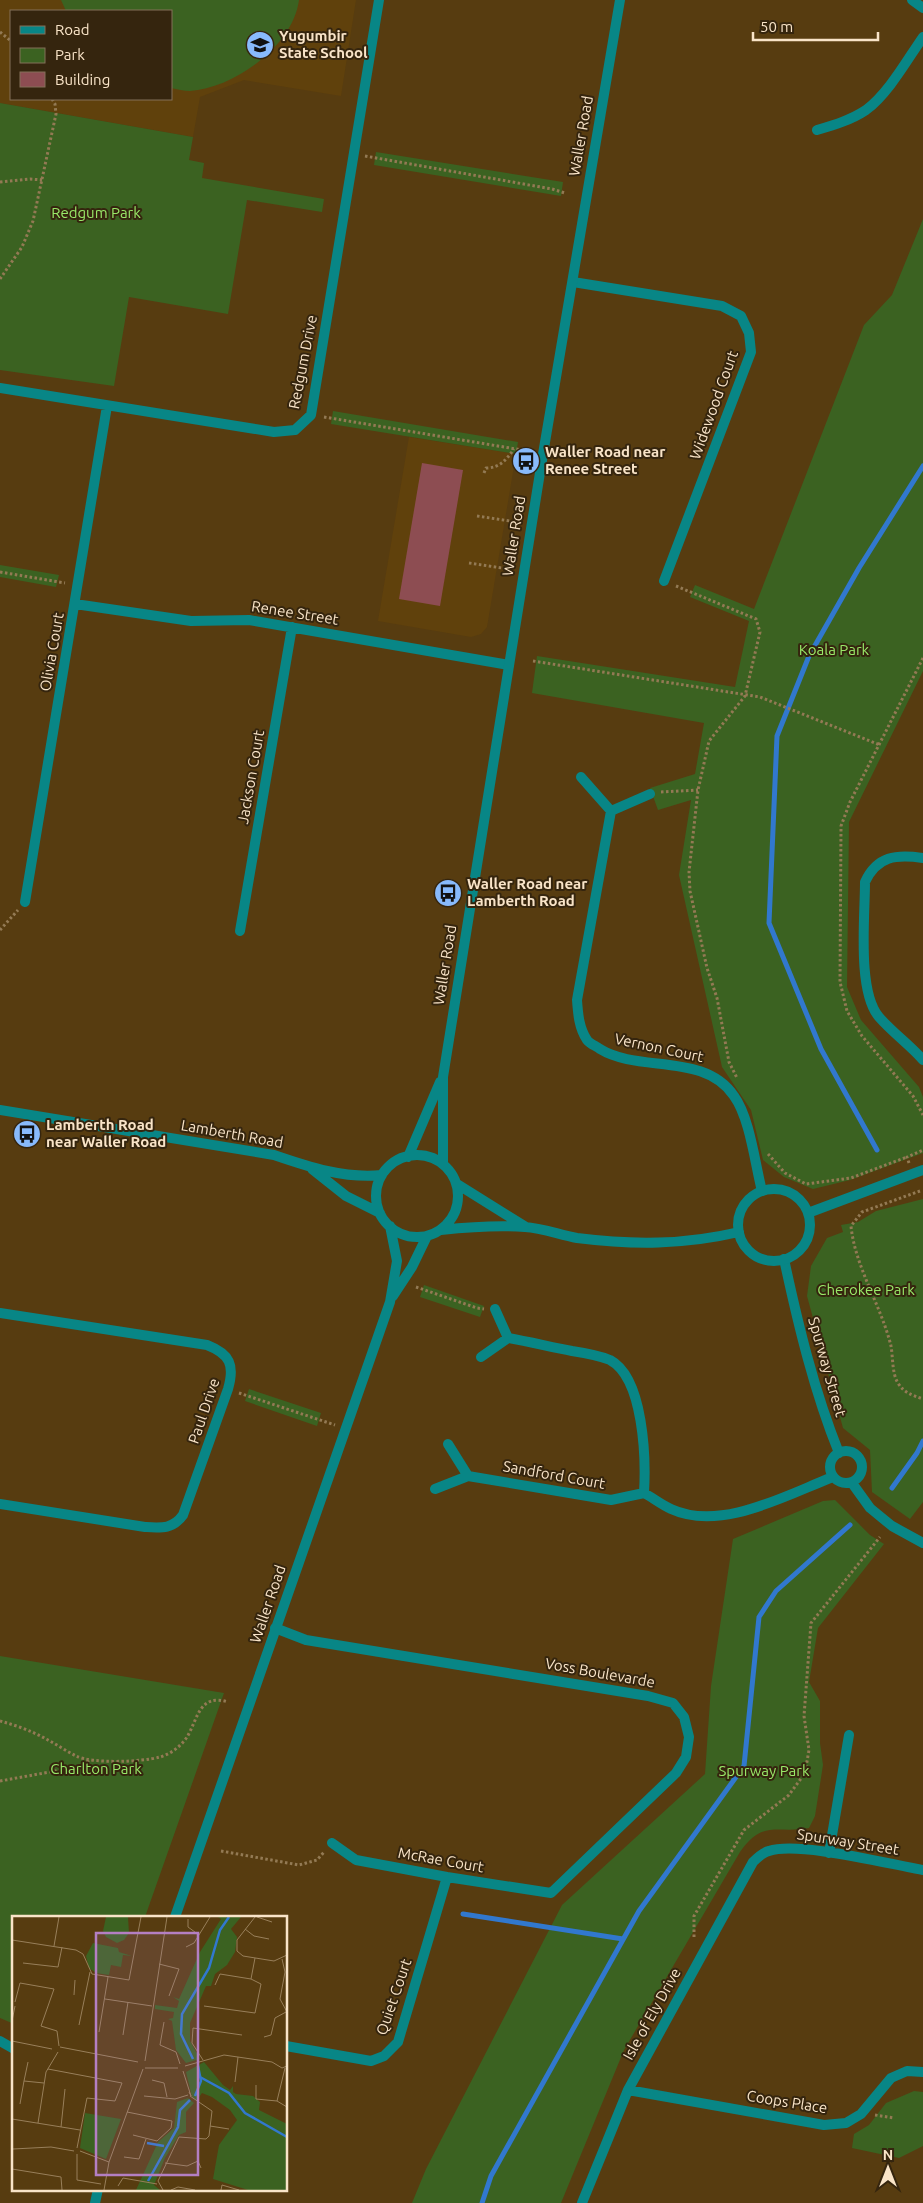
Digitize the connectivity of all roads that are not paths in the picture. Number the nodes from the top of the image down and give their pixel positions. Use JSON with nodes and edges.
{"nodes":[{"id":1,"x":379,"y":0,"type":"edge"},
{"id":2,"x":620,"y":0,"type":"edge"},
{"id":3,"x":912,"y":0,"type":"edge"},
{"id":4,"x":923,"y":8,"type":"edge"},
{"id":5,"x":923,"y":37,"type":"edge"},
{"id":6,"x":816,"y":130,"type":"dead end"},
{"id":7,"x":573,"y":282,"type":"junction"},
{"id":8,"x":0,"y":388,"type":"edge"},
{"id":9,"x":107,"y":406,"type":"junction"},
{"id":10,"x":664,"y":581,"type":"road end"},
{"id":11,"x":76,"y":604,"type":"junction"},
{"id":12,"x":292,"y":627,"type":"junction"},
{"id":13,"x":509,"y":664,"type":"junction"},
{"id":14,"x":581,"y":777,"type":"dead end"},
{"id":15,"x":650,"y":794,"type":"road end"},
{"id":16,"x":611,"y":811,"type":"junction"},
{"id":17,"x":923,"y":858,"type":"edge"},
{"id":18,"x":25,"y":902,"type":"road end"},
{"id":19,"x":240,"y":931,"type":"dead end"},
{"id":20,"x":923,"y":1060,"type":"edge"},
{"id":21,"x":443,"y":1077,"type":"junction"},
{"id":22,"x":0,"y":1110,"type":"edge"},
{"id":23,"x":408,"y":1157,"type":"junction"},
{"id":24,"x":442,"y":1164,"type":"junction"},
{"id":25,"x":310,"y":1167,"type":"junction"},
{"id":26,"x":923,"y":1170,"type":"edge"},
{"id":27,"x":382,"y":1175,"type":"junction"},
{"id":28,"x":457,"y":1184,"type":"junction"},
{"id":29,"x":762,"y":1191,"type":"junction"},
{"id":30,"x":380,"y":1214,"type":"junction"},
{"id":31,"x":808,"y":1214,"type":"junction"},
{"id":32,"x":390,"y":1226,"type":"junction"},
{"id":33,"x":527,"y":1227,"type":"junction"},
{"id":34,"x":441,"y":1230,"type":"junction"},
{"id":35,"x":739,"y":1232,"type":"junction"},
{"id":36,"x":427,"y":1236,"type":"junction"},
{"id":37,"x":784,"y":1259,"type":"junction"},
{"id":38,"x":390,"y":1302,"type":"junction"},
{"id":39,"x":495,"y":1309,"type":"road end"},
{"id":40,"x":0,"y":1313,"type":"edge"},
{"id":41,"x":508,"y":1338,"type":"junction"},
{"id":42,"x":481,"y":1358,"type":"dead end"},
{"id":43,"x":448,"y":1444,"type":"dead end"},
{"id":44,"x":839,"y":1453,"type":"junction"},
{"id":45,"x":468,"y":1476,"type":"junction"},
{"id":46,"x":833,"y":1476,"type":"junction"},
{"id":47,"x":852,"y":1483,"type":"junction"},
{"id":48,"x":435,"y":1489,"type":"dead end"},
{"id":49,"x":644,"y":1493,"type":"junction"},
{"id":50,"x":0,"y":1504,"type":"edge"},
{"id":51,"x":923,"y":1542,"type":"edge"},
{"id":52,"x":275,"y":1628,"type":"junction"},
{"id":53,"x":849,"y":1735,"type":"dead end"},
{"id":54,"x":332,"y":1843,"type":"road end"},
{"id":55,"x":767,"y":1851,"type":"joint"},
{"id":56,"x":829,"y":1853,"type":"junction"},
{"id":57,"x":923,"y":1870,"type":"edge"},
{"id":58,"x":447,"y":1877,"type":"junction"},
{"id":59,"x":550,"y":1892,"type":"joint"},
{"id":60,"x":175,"y":1916,"type":"edge"},
{"id":61,"x":0,"y":2041,"type":"edge"},
{"id":62,"x":288,"y":2046,"type":"edge"},
{"id":63,"x":12,"y":2048,"type":"edge"},
{"id":64,"x":923,"y":2072,"type":"edge"},
{"id":65,"x":628,"y":2090,"type":"junction"},
{"id":66,"x":98,"y":2190,"type":"edge"},
{"id":67,"x":95,"y":2203,"type":"edge"},
{"id":68,"x":582,"y":2203,"type":"edge"}],
"edges":[{"from":1,"to":9,"type":"street","name":"Redgum Drive"},
{"from":2,"to":7,"type":"street","name":"Waller Road"},
{"from":3,"to":4,"type":"street"},
{"from":5,"to":6,"type":"street"},
{"from":7,"to":10,"type":"street","name":"Widewood Court"},
{"from":7,"to":13,"type":"street","name":"Waller Road"},
{"from":8,"to":9,"type":"street","name":"Redgum Drive"},
{"from":9,"to":11,"type":"street","name":"Olivia Court"},
{"from":11,"to":12,"type":"street","name":"Renee Street"},
{"from":11,"to":18,"type":"street","name":"Olivia Court"},
{"from":12,"to":13,"type":"street","name":"Renee Street"},
{"from":12,"to":19,"type":"street","name":"Jackson Court"},
{"from":13,"to":21,"type":"street","name":"Waller Road"},
{"from":14,"to":16,"type":"street"},
{"from":15,"to":16,"type":"street"},
{"from":16,"to":29,"type":"street","name":"Vernon Court"},
{"from":17,"to":20,"type":"street"},
{"from":21,"to":23,"type":"street","name":"Waller Road"},
{"from":21,"to":24,"type":"street","name":"Waller Road"},
{"from":22,"to":25,"type":"street","name":"Lamberth Road"},
{"from":23,"to":24,"type":"street"},
{"from":23,"to":27,"type":"street"},
{"from":24,"to":28,"type":"street"},
{"from":25,"to":27,"type":"street","name":"Lamberth Road"},
{"from":25,"to":30,"type":"street","name":"Lamberth Road"},
{"from":26,"to":31,"type":"street"},
{"from":27,"to":30,"type":"street"},
{"from":28,"to":33,"type":"street"},
{"from":28,"to":34,"type":"street"},
{"from":29,"to":31,"type":"street"},
{"from":29,"to":35,"type":"street"},
{"from":30,"to":32,"type":"street"},
{"from":31,"to":37,"type":"street"},
{"from":32,"to":36,"type":"street"},
{"from":32,"to":38,"type":"street","name":"Waller Road"},
{"from":33,"to":34,"type":"street"},
{"from":33,"to":35,"type":"street"},
{"from":34,"to":36,"type":"street"},
{"from":35,"to":37,"type":"street"},
{"from":36,"to":38,"type":"street","name":"Waller Road"},
{"from":37,"to":44,"type":"street","name":"Spurway Street"},
{"from":38,"to":52,"type":"street","name":"Waller Road"},
{"from":39,"to":41,"type":"street"},
{"from":40,"to":50,"type":"street","name":"Paul Drive"},
{"from":41,"to":42,"type":"street"},
{"from":41,"to":49,"type":"street"},
{"from":43,"to":45,"type":"street"},
{"from":44,"to":46,"type":"street"},
{"from":44,"to":47,"type":"street"},
{"from":45,"to":48,"type":"street"},
{"from":45,"to":49,"type":"street","name":"Sandford Court"},
{"from":46,"to":47,"type":"street"},
{"from":46,"to":49,"type":"street"},
{"from":47,"to":51,"type":"street"},
{"from":52,"to":59,"type":"street","name":"Voss Boulevarde"},
{"from":52,"to":60,"type":"street","name":"Waller Road"},
{"from":53,"to":56,"type":"street"},
{"from":54,"to":58,"type":"street","name":"McRae Court"},
{"from":55,"to":56,"type":"street","name":"Spurway Street"},
{"from":55,"to":65,"type":"street","name":"Isle of Ely Drive"},
{"from":56,"to":57,"type":"street","name":"Spurway Street"},
{"from":58,"to":59,"type":"street","name":"McRae Court"},
{"from":58,"to":62,"type":"street","name":"Quiet Court"},
{"from":61,"to":63,"type":"street"},
{"from":64,"to":65,"type":"street","name":"Coops Place"},
{"from":65,"to":68,"type":"street","name":"Isle of Ely Drive"},
{"from":66,"to":67,"type":"street"}]}
